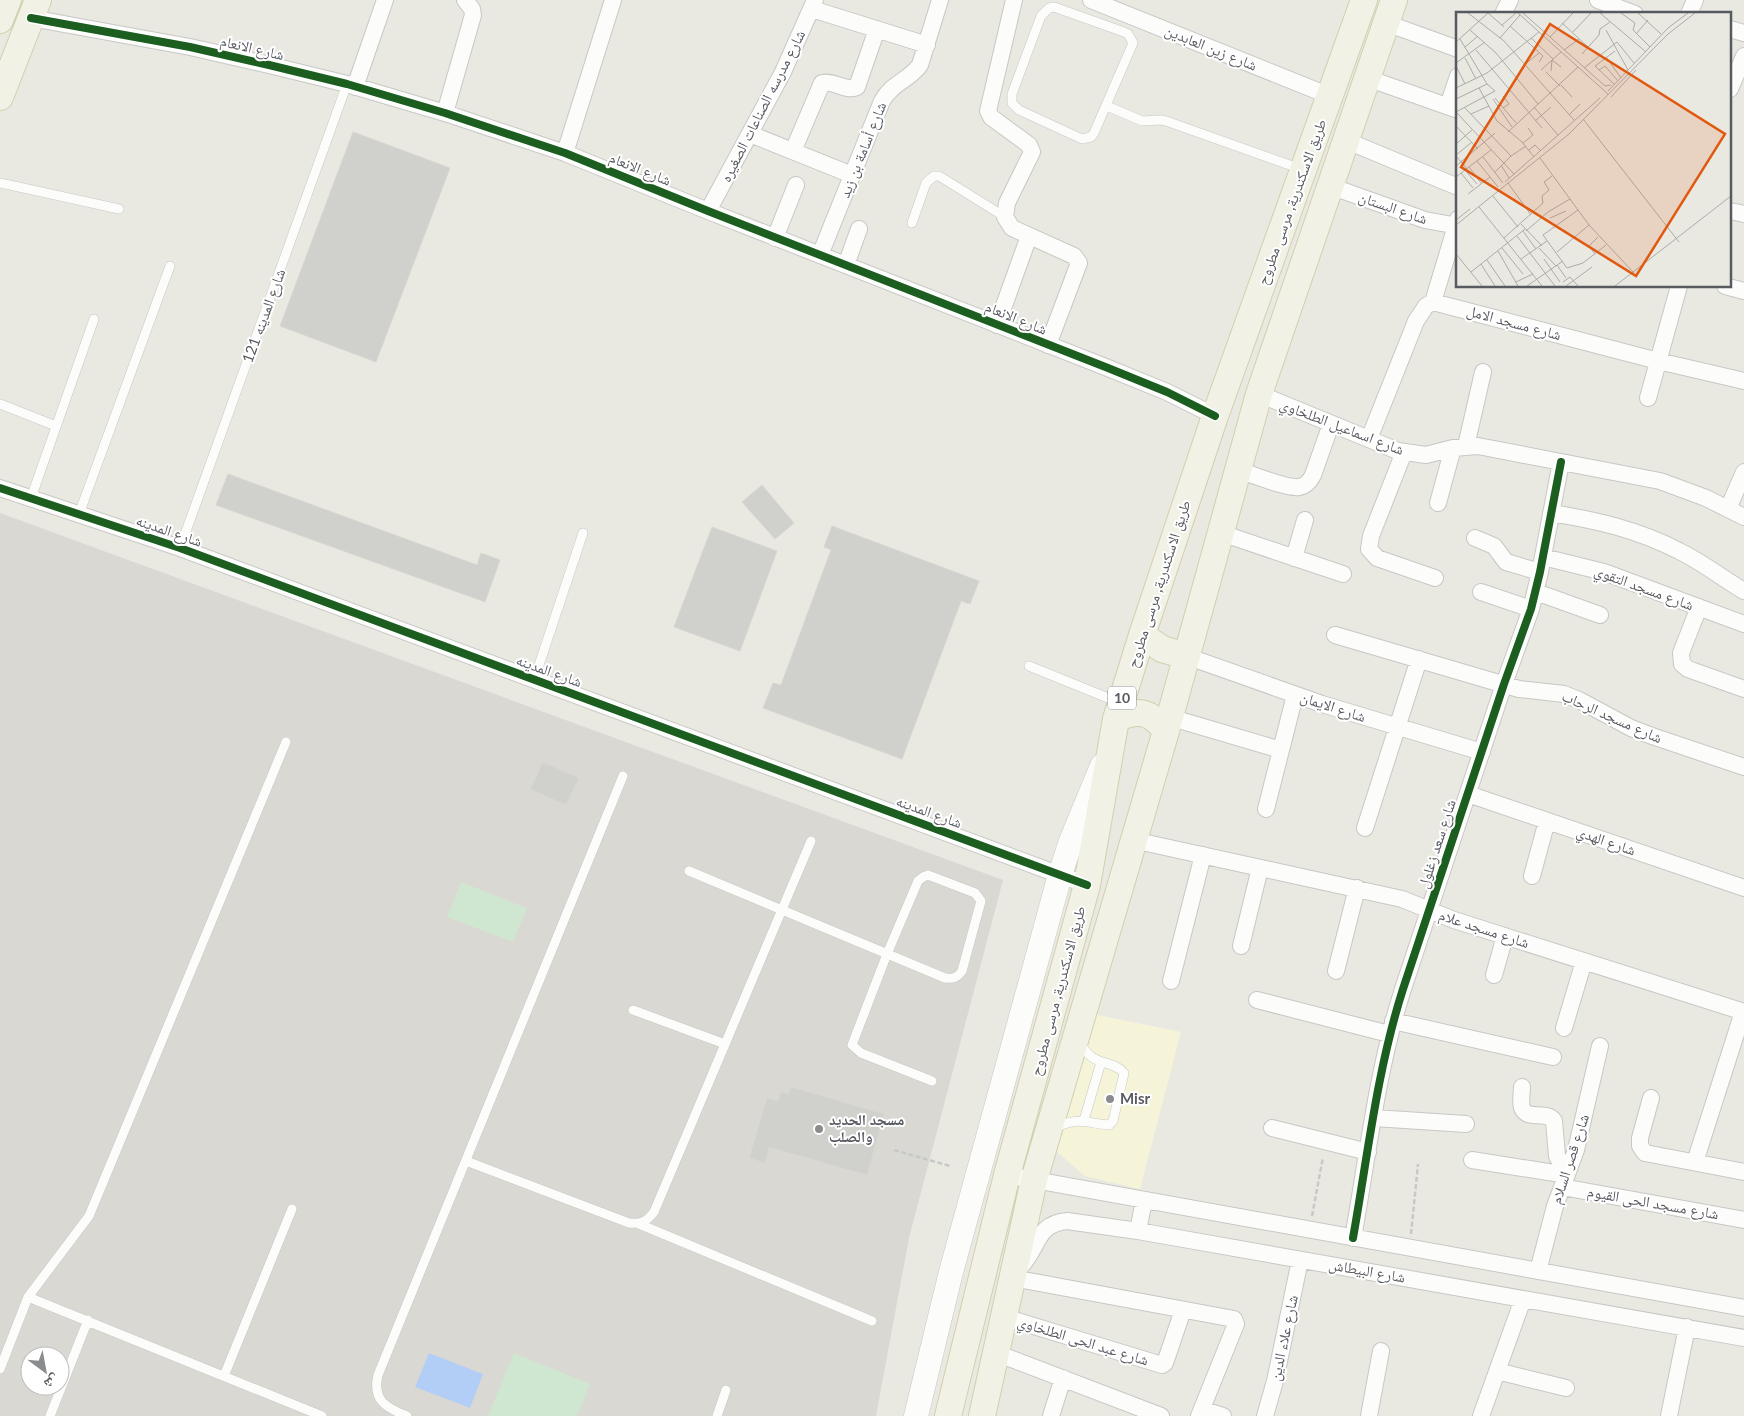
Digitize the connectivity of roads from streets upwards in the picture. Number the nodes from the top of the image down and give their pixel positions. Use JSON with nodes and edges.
{"nodes":[{"id":1,"x":8,"y":0,"type":"edge"},
{"id":2,"x":385,"y":0,"type":"edge"},
{"id":3,"x":465,"y":0,"type":"edge"},
{"id":4,"x":613,"y":0,"type":"edge"},
{"id":5,"x":940,"y":0,"type":"edge"},
{"id":6,"x":1014,"y":0,"type":"edge"},
{"id":7,"x":1091,"y":0,"type":"edge"},
{"id":8,"x":1364,"y":0,"type":"edge"},
{"id":9,"x":1510,"y":0,"type":"edge"},
{"id":10,"x":1598,"y":0,"type":"edge"},
{"id":11,"x":1695,"y":0,"type":"edge"},
{"id":12,"x":813,"y":4,"type":"edge"},
{"id":13,"x":35,"y":9,"type":"edge"},
{"id":14,"x":1635,"y":9,"type":"edge"},
{"id":15,"x":1390,"y":11,"type":"edge"},
{"id":16,"x":1504,"y":12,"type":"edge"},
{"id":17,"x":1690,"y":12,"type":"edge"},
{"id":18,"x":0,"y":20,"type":"edge"},
{"id":19,"x":877,"y":29,"type":"junction"},
{"id":20,"x":927,"y":45,"type":"junction"},
{"id":21,"x":1456,"y":48,"type":"edge"},
{"id":22,"x":1744,"y":56,"type":"edge"},
{"id":23,"x":1367,"y":78,"type":"junction"},
{"id":24,"x":1732,"y":84,"type":"edge"},
{"id":25,"x":351,"y":85,"type":"junction"},
{"id":26,"x":1456,"y":89,"type":"edge"},
{"id":27,"x":1330,"y":96,"type":"junction"},
{"id":28,"x":0,"y":97,"type":"edge"},
{"id":29,"x":1453,"y":108,"type":"edge"},
{"id":30,"x":445,"y":113,"type":"junction"},
{"id":31,"x":750,"y":134,"type":"junction"},
{"id":32,"x":1346,"y":140,"type":"junction"},
{"id":33,"x":793,"y":151,"type":"junction"},
{"id":34,"x":565,"y":153,"type":"junction"},
{"id":35,"x":852,"y":175,"type":"junction"},
{"id":36,"x":796,"y":185,"type":"dead end"},
{"id":37,"x":1456,"y":185,"type":"edge"},
{"id":38,"x":1330,"y":186,"type":"junction"},
{"id":39,"x":708,"y":211,"type":"junction"},
{"id":40,"x":1456,"y":223,"type":"edge"},
{"id":41,"x":1456,"y":226,"type":"edge"},
{"id":42,"x":859,"y":229,"type":"dead end"},
{"id":43,"x":1029,"y":236,"type":"junction"},
{"id":44,"x":775,"y":238,"type":"junction"},
{"id":45,"x":820,"y":255,"type":"junction"},
{"id":46,"x":846,"y":265,"type":"junction"},
{"id":47,"x":1678,"y":288,"type":"edge"},
{"id":48,"x":1433,"y":302,"type":"junction"},
{"id":49,"x":996,"y":325,"type":"junction"},
{"id":50,"x":1048,"y":345,"type":"junction"},
{"id":51,"x":1658,"y":361,"type":"junction"},
{"id":52,"x":1483,"y":372,"type":"dead end"},
{"id":53,"x":1744,"y":381,"type":"edge"},
{"id":54,"x":1259,"y":394,"type":"junction"},
{"id":55,"x":1648,"y":398,"type":"dead end"},
{"id":56,"x":1215,"y":416,"type":"junction"},
{"id":57,"x":1331,"y":424,"type":"junction"},
{"id":58,"x":1369,"y":439,"type":"junction"},
{"id":59,"x":1460,"y":447,"type":"junction"},
{"id":60,"x":1404,"y":452,"type":"junction"},
{"id":61,"x":1561,"y":462,"type":"junction"},
{"id":62,"x":1238,"y":470,"type":"junction"},
{"id":63,"x":1744,"y":472,"type":"edge"},
{"id":64,"x":0,"y":488,"type":"edge"},
{"id":65,"x":1438,"y":503,"type":"dead end"},
{"id":66,"x":1728,"y":509,"type":"junction"},
{"id":67,"x":1551,"y":513,"type":"junction"},
{"id":68,"x":1744,"y":517,"type":"edge"},
{"id":69,"x":1305,"y":520,"type":"dead end"},
{"id":70,"x":1221,"y":533,"type":"junction"},
{"id":71,"x":1475,"y":538,"type":"dead end"},
{"id":72,"x":1294,"y":558,"type":"junction"},
{"id":73,"x":1542,"y":564,"type":"junction"},
{"id":74,"x":1343,"y":574,"type":"dead end"},
{"id":75,"x":1435,"y":578,"type":"dead end"},
{"id":76,"x":1744,"y":591,"type":"edge"},
{"id":77,"x":1481,"y":592,"type":"dead end"},
{"id":78,"x":1536,"y":592,"type":"junction"},
{"id":79,"x":1699,"y":607,"type":"junction"},
{"id":80,"x":1531,"y":609,"type":"junction"},
{"id":81,"x":1600,"y":615,"type":"dead end"},
{"id":82,"x":1744,"y":624,"type":"edge"},
{"id":83,"x":1142,"y":635,"type":"junction"},
{"id":84,"x":1335,"y":635,"type":"dead end"},
{"id":85,"x":1186,"y":656,"type":"junction"},
{"id":86,"x":1419,"y":659,"type":"junction"},
{"id":87,"x":1504,"y":684,"type":"junction"},
{"id":88,"x":1744,"y":689,"type":"edge"},
{"id":89,"x":1295,"y":695,"type":"junction"},
{"id":90,"x":1118,"y":711,"type":"junction"},
{"id":91,"x":1168,"y":724,"type":"junction"},
{"id":92,"x":1397,"y":727,"type":"junction"},
{"id":93,"x":1110,"y":748,"type":"junction"},
{"id":94,"x":1281,"y":750,"type":"junction"},
{"id":95,"x":1482,"y":752,"type":"junction"},
{"id":96,"x":1744,"y":767,"type":"edge"},
{"id":97,"x":1468,"y":794,"type":"junction"},
{"id":98,"x":1266,"y":810,"type":"dead end"},
{"id":99,"x":1547,"y":821,"type":"junction"},
{"id":100,"x":1365,"y":828,"type":"dead end"},
{"id":101,"x":1133,"y":840,"type":"junction"},
{"id":102,"x":1203,"y":855,"type":"junction"},
{"id":103,"x":1260,"y":868,"type":"junction"},
{"id":104,"x":1060,"y":876,"type":"junction"},
{"id":105,"x":1532,"y":876,"type":"dead end"},
{"id":106,"x":1087,"y":885,"type":"junction"},
{"id":107,"x":1357,"y":888,"type":"junction"},
{"id":108,"x":1744,"y":888,"type":"edge"},
{"id":109,"x":1429,"y":910,"type":"junction"},
{"id":110,"x":1505,"y":936,"type":"junction"},
{"id":111,"x":1241,"y":946,"type":"dead end"},
{"id":112,"x":1584,"y":961,"type":"junction"},
{"id":113,"x":1336,"y":971,"type":"dead end"},
{"id":114,"x":1494,"y":975,"type":"dead end"},
{"id":115,"x":1171,"y":981,"type":"dead end"},
{"id":116,"x":1257,"y":1000,"type":"dead end"},
{"id":117,"x":1743,"y":1012,"type":"edge"},
{"id":118,"x":1391,"y":1028,"type":"junction"},
{"id":119,"x":1564,"y":1028,"type":"dead end"},
{"id":120,"x":1600,"y":1046,"type":"dead end"},
{"id":121,"x":1553,"y":1057,"type":"dead end"},
{"id":122,"x":1522,"y":1087,"type":"dead end"},
{"id":123,"x":1651,"y":1098,"type":"dead end"},
{"id":124,"x":1374,"y":1118,"type":"junction"},
{"id":125,"x":1466,"y":1124,"type":"dead end"},
{"id":126,"x":1272,"y":1128,"type":"dead end"},
{"id":127,"x":1368,"y":1152,"type":"junction"},
{"id":128,"x":1472,"y":1160,"type":"dead end"},
{"id":129,"x":1695,"y":1162,"type":"junction"},
{"id":130,"x":1744,"y":1172,"type":"edge"},
{"id":131,"x":1007,"y":1175,"type":"junction"},
{"id":132,"x":1034,"y":1180,"type":"junction"},
{"id":133,"x":1564,"y":1181,"type":"junction"},
{"id":134,"x":1144,"y":1200,"type":"junction"},
{"id":135,"x":1744,"y":1220,"type":"edge"},
{"id":136,"x":1138,"y":1231,"type":"junction"},
{"id":137,"x":1354,"y":1238,"type":"junction"},
{"id":138,"x":1300,"y":1260,"type":"junction"},
{"id":139,"x":1538,"y":1271,"type":"junction"},
{"id":140,"x":1013,"y":1275,"type":"junction"},
{"id":141,"x":1524,"y":1299,"type":"junction"},
{"id":142,"x":1744,"y":1308,"type":"edge"},
{"id":143,"x":1183,"y":1310,"type":"junction"},
{"id":144,"x":1004,"y":1317,"type":"junction"},
{"id":145,"x":1687,"y":1328,"type":"junction"},
{"id":146,"x":1744,"y":1338,"type":"edge"},
{"id":147,"x":1381,"y":1351,"type":"dead end"},
{"id":148,"x":996,"y":1353,"type":"junction"},
{"id":149,"x":1497,"y":1371,"type":"junction"},
{"id":150,"x":1063,"y":1378,"type":"junction"},
{"id":151,"x":1566,"y":1388,"type":"dead end"},
{"id":152,"x":1201,"y":1413,"type":"edge"},
{"id":153,"x":916,"y":1416,"type":"edge"},
{"id":154,"x":948,"y":1416,"type":"edge"},
{"id":155,"x":982,"y":1416,"type":"edge"},
{"id":156,"x":1051,"y":1416,"type":"edge"},
{"id":157,"x":1162,"y":1416,"type":"edge"},
{"id":158,"x":1223,"y":1416,"type":"edge"},
{"id":159,"x":1265,"y":1416,"type":"edge"},
{"id":160,"x":1369,"y":1416,"type":"edge"},
{"id":161,"x":1481,"y":1416,"type":"edge"},
{"id":162,"x":1669,"y":1416,"type":"edge"}],
"edges":[{"from":1,"to":18,"type":"main road"},
{"from":2,"to":25,"type":"street"},
{"from":3,"to":30,"type":"street"},
{"from":4,"to":34,"type":"street"},
{"from":5,"to":20,"type":"street","name":"شارع أسامة بن زيد"},
{"from":6,"to":43,"type":"street"},
{"from":7,"to":27,"type":"street","name":"شارع زين العابدين"},
{"from":8,"to":27,"type":"main road","name":"طريق الاسكندرية, مرسى مطروح","number":"10"},
{"from":9,"to":16,"type":"street"},
{"from":10,"to":14,"type":"street"},
{"from":11,"to":17,"type":"street"},
{"from":12,"to":19,"type":"street"},
{"from":12,"to":31,"type":"street","name":"شارع مدرسه الصناعات الصغيره"},
{"from":13,"to":25,"type":"street","name":"شارع الانعام"},
{"from":13,"to":28,"type":"main road"},
{"from":15,"to":21,"type":"street"},
{"from":15,"to":23,"type":"main road","name":"طريق الاسكندرية, مرسى مطروح"},
{"from":19,"to":20,"type":"street"},
{"from":19,"to":33,"type":"street"},
{"from":20,"to":35,"type":"street","name":"شارع أسامة بن زيد"},
{"from":22,"to":24,"type":"street"},
{"from":23,"to":29,"type":"street"},
{"from":23,"to":32,"type":"main road","name":"طريق الاسكندرية, مرسى مطروح"},
{"from":25,"to":30,"type":"street","name":"شارع الانعام"},
{"from":26,"to":29,"type":"street"},
{"from":27,"to":56,"type":"main road","name":"طريق الاسكندرية, مرسى مطروح","number":"10"},
{"from":30,"to":34,"type":"street","name":"شارع الانعام"},
{"from":31,"to":33,"type":"street"},
{"from":31,"to":39,"type":"street","name":"شارع مدرسه الصناعات الصغيره"},
{"from":32,"to":37,"type":"street"},
{"from":32,"to":38,"type":"main road","name":"طريق الاسكندرية, مرسى مطروح"},
{"from":33,"to":35,"type":"street"},
{"from":34,"to":39,"type":"street","name":"شارع الانعام"},
{"from":35,"to":45,"type":"street","name":"شارع أسامة بن زيد"},
{"from":36,"to":44,"type":"street"},
{"from":38,"to":40,"type":"street","name":"شارع البستان"},
{"from":38,"to":54,"type":"main road","name":"طريق الاسكندرية, مرسى مطروح"},
{"from":39,"to":44,"type":"street","name":"شارع الانعام"},
{"from":41,"to":48,"type":"street"},
{"from":42,"to":46,"type":"street"},
{"from":43,"to":49,"type":"street"},
{"from":43,"to":50,"type":"street"},
{"from":44,"to":45,"type":"street","name":"شارع الانعام"},
{"from":45,"to":46,"type":"street","name":"شارع الانعام"},
{"from":46,"to":49,"type":"street","name":"شارع الانعام"},
{"from":47,"to":51,"type":"street"},
{"from":48,"to":51,"type":"street","name":"شارع مسجد الامل"},
{"from":48,"to":58,"type":"street"},
{"from":49,"to":50,"type":"street","name":"شارع الانعام"},
{"from":50,"to":56,"type":"street","name":"شارع الانعام"},
{"from":51,"to":53,"type":"street","name":"شارع مسجد الامل"},
{"from":51,"to":55,"type":"street"},
{"from":52,"to":59,"type":"street"},
{"from":54,"to":57,"type":"street","name":"شارع اسماعيل الطلخاوي"},
{"from":54,"to":62,"type":"main road","name":"طريق الاسكندرية, مرسى مطروح"},
{"from":56,"to":83,"type":"main road","name":"طريق الاسكندرية, مرسى مطروح","number":"10"},
{"from":57,"to":58,"type":"street","name":"شارع اسماعيل الطلخاوي"},
{"from":57,"to":62,"type":"street"},
{"from":58,"to":60,"type":"street","name":"شارع اسماعيل الطلخاوي"},
{"from":59,"to":60,"type":"street","name":"شارع اسماعيل الطلخاوي"},
{"from":59,"to":61,"type":"street","name":"شارع اسماعيل الطلخاوي"},
{"from":59,"to":65,"type":"street"},
{"from":60,"to":75,"type":"street"},
{"from":61,"to":66,"type":"street","name":"شارع اسماعيل الطلخاوي"},
{"from":61,"to":67,"type":"street","name":"شارع سعد زغلول"},
{"from":62,"to":70,"type":"main road","name":"طريق الاسكندرية, مرسى مطروح"},
{"from":63,"to":66,"type":"street"},
{"from":64,"to":104,"type":"street","name":"شارع المدينه"},
{"from":66,"to":68,"type":"street","name":"شارع اسماعيل الطلخاوي"},
{"from":67,"to":73,"type":"street","name":"شارع سعد زغلول"},
{"from":67,"to":76,"type":"street"},
{"from":69,"to":72,"type":"street"},
{"from":70,"to":72,"type":"street"},
{"from":70,"to":85,"type":"main road","name":"طريق الاسكندرية, مرسى مطروح"},
{"from":71,"to":73,"type":"street","name":"شارع مسجد التقوي"},
{"from":72,"to":74,"type":"street"},
{"from":73,"to":78,"type":"street","name":"شارع سعد زغلول"},
{"from":73,"to":79,"type":"street","name":"شارع مسجد التقوي"},
{"from":77,"to":80,"type":"street"},
{"from":78,"to":80,"type":"street","name":"شارع سعد زغلول"},
{"from":78,"to":81,"type":"street"},
{"from":79,"to":82,"type":"street","name":"شارع مسجد التقوي"},
{"from":79,"to":88,"type":"street"},
{"from":80,"to":87,"type":"street","name":"شارع سعد زغلول"},
{"from":83,"to":85,"type":"main road"},
{"from":83,"to":90,"type":"main road","name":"طريق الاسكندرية, مرسى مطروح","number":"10"},
{"from":84,"to":86,"type":"street","name":"شارع مسجد الرحاب"},
{"from":85,"to":89,"type":"street","name":"شارع الايمان"},
{"from":85,"to":91,"type":"main road","name":"طريق الاسكندرية, مرسى مطروح"},
{"from":86,"to":87,"type":"street","name":"شارع مسجد الرحاب"},
{"from":86,"to":92,"type":"street"},
{"from":87,"to":95,"type":"street","name":"شارع سعد زغلول"},
{"from":87,"to":96,"type":"street","name":"شارع مسجد الرحاب"},
{"from":89,"to":92,"type":"street","name":"شارع الايمان"},
{"from":89,"to":94,"type":"street"},
{"from":90,"to":91,"type":"main road"},
{"from":90,"to":93,"type":"main road","name":"طريق الاسكندرية, مرسى مطروح","number":"10"},
{"from":91,"to":94,"type":"street"},
{"from":91,"to":101,"type":"main road","name":"طريق الاسكندرية, مرسى مطروح"},
{"from":92,"to":95,"type":"street","name":"شارع الايمان"},
{"from":92,"to":100,"type":"street"},
{"from":93,"to":104,"type":"main road"},
{"from":93,"to":106,"type":"main road","name":"طريق الاسكندرية, مرسى مطروح","number":"10"},
{"from":94,"to":98,"type":"street"},
{"from":95,"to":97,"type":"street","name":"شارع سعد زغلول"},
{"from":97,"to":99,"type":"street","name":"شارع الهدي"},
{"from":97,"to":109,"type":"street","name":"شارع سعد زغلول"},
{"from":99,"to":105,"type":"street"},
{"from":99,"to":108,"type":"street","name":"شارع الهدي"},
{"from":101,"to":102,"type":"street","name":"شارع مسجد علام"},
{"from":101,"to":132,"type":"main road","name":"طريق الاسكندرية, مرسى مطروح"},
{"from":102,"to":103,"type":"street","name":"شارع مسجد علام"},
{"from":102,"to":115,"type":"street"},
{"from":103,"to":107,"type":"street","name":"شارع مسجد علام"},
{"from":103,"to":111,"type":"street"},
{"from":104,"to":106,"type":"street","name":"شارع المدينه"},
{"from":104,"to":153,"type":"main road"},
{"from":106,"to":131,"type":"main road","name":"طريق الاسكندرية, مرسى مطروح","number":"10"},
{"from":107,"to":109,"type":"street","name":"شارع مسجد علام"},
{"from":107,"to":113,"type":"street"},
{"from":109,"to":110,"type":"street","name":"شارع مسجد علام"},
{"from":109,"to":118,"type":"street","name":"شارع سعد زغلول"},
{"from":110,"to":112,"type":"street","name":"شارع مسجد علام"},
{"from":110,"to":114,"type":"street"},
{"from":112,"to":117,"type":"street","name":"شارع مسجد علام"},
{"from":112,"to":119,"type":"street"},
{"from":116,"to":118,"type":"street"},
{"from":117,"to":129,"type":"street"},
{"from":118,"to":121,"type":"street"},
{"from":118,"to":124,"type":"street","name":"شارع سعد زغلول"},
{"from":120,"to":133,"type":"street","name":"شارع قصر السلام"},
{"from":122,"to":133,"type":"street"},
{"from":123,"to":129,"type":"street"},
{"from":124,"to":125,"type":"street"},
{"from":124,"to":127,"type":"street","name":"شارع سعد زغلول"},
{"from":126,"to":127,"type":"street"},
{"from":127,"to":137,"type":"street","name":"شارع سعد زغلول"},
{"from":128,"to":133,"type":"street","name":"شارع مسجد الحى القيوم"},
{"from":129,"to":130,"type":"street"},
{"from":131,"to":132,"type":"street","name":"شارع البيطاش"},
{"from":131,"to":154,"type":"main road","name":"طريق الاسكندرية, مرسى مطروح","number":"10"},
{"from":132,"to":134,"type":"street","name":"شارع البيطاش"},
{"from":132,"to":140,"type":"main road","name":"طريق الاسكندرية, مرسى مطروح"},
{"from":133,"to":135,"type":"street","name":"شارع مسجد الحى القيوم"},
{"from":133,"to":139,"type":"street","name":"شارع قصر السلام"},
{"from":134,"to":136,"type":"street"},
{"from":134,"to":137,"type":"street","name":"شارع البيطاش"},
{"from":136,"to":138,"type":"street","name":"شارع البيطاش"},
{"from":136,"to":140,"type":"street","name":"شارع البيطاش"},
{"from":137,"to":139,"type":"street","name":"شارع البيطاش"},
{"from":138,"to":141,"type":"street","name":"شارع البيطاش"},
{"from":138,"to":159,"type":"street","name":"شارع علاء الدين"},
{"from":139,"to":142,"type":"street","name":"شارع البيطاش"},
{"from":140,"to":143,"type":"street"},
{"from":140,"to":144,"type":"main road","name":"طريق الاسكندرية, مرسى مطروح"},
{"from":141,"to":145,"type":"street","name":"شارع البيطاش"},
{"from":141,"to":149,"type":"street"},
{"from":143,"to":144,"type":"street","name":"شارع عبد الحى الطلخاوي"},
{"from":143,"to":152,"type":"street"},
{"from":144,"to":148,"type":"main road","name":"طريق الاسكندرية, مرسى مطروح"},
{"from":145,"to":146,"type":"street","name":"شارع البيطاش"},
{"from":145,"to":162,"type":"street"},
{"from":147,"to":160,"type":"street"},
{"from":148,"to":150,"type":"street"},
{"from":148,"to":155,"type":"main road","name":"طريق الاسكندرية, مرسى مطروح"},
{"from":149,"to":151,"type":"street"},
{"from":149,"to":161,"type":"street"},
{"from":150,"to":156,"type":"street"},
{"from":150,"to":157,"type":"street"},
{"from":152,"to":158,"type":"street"}]}
